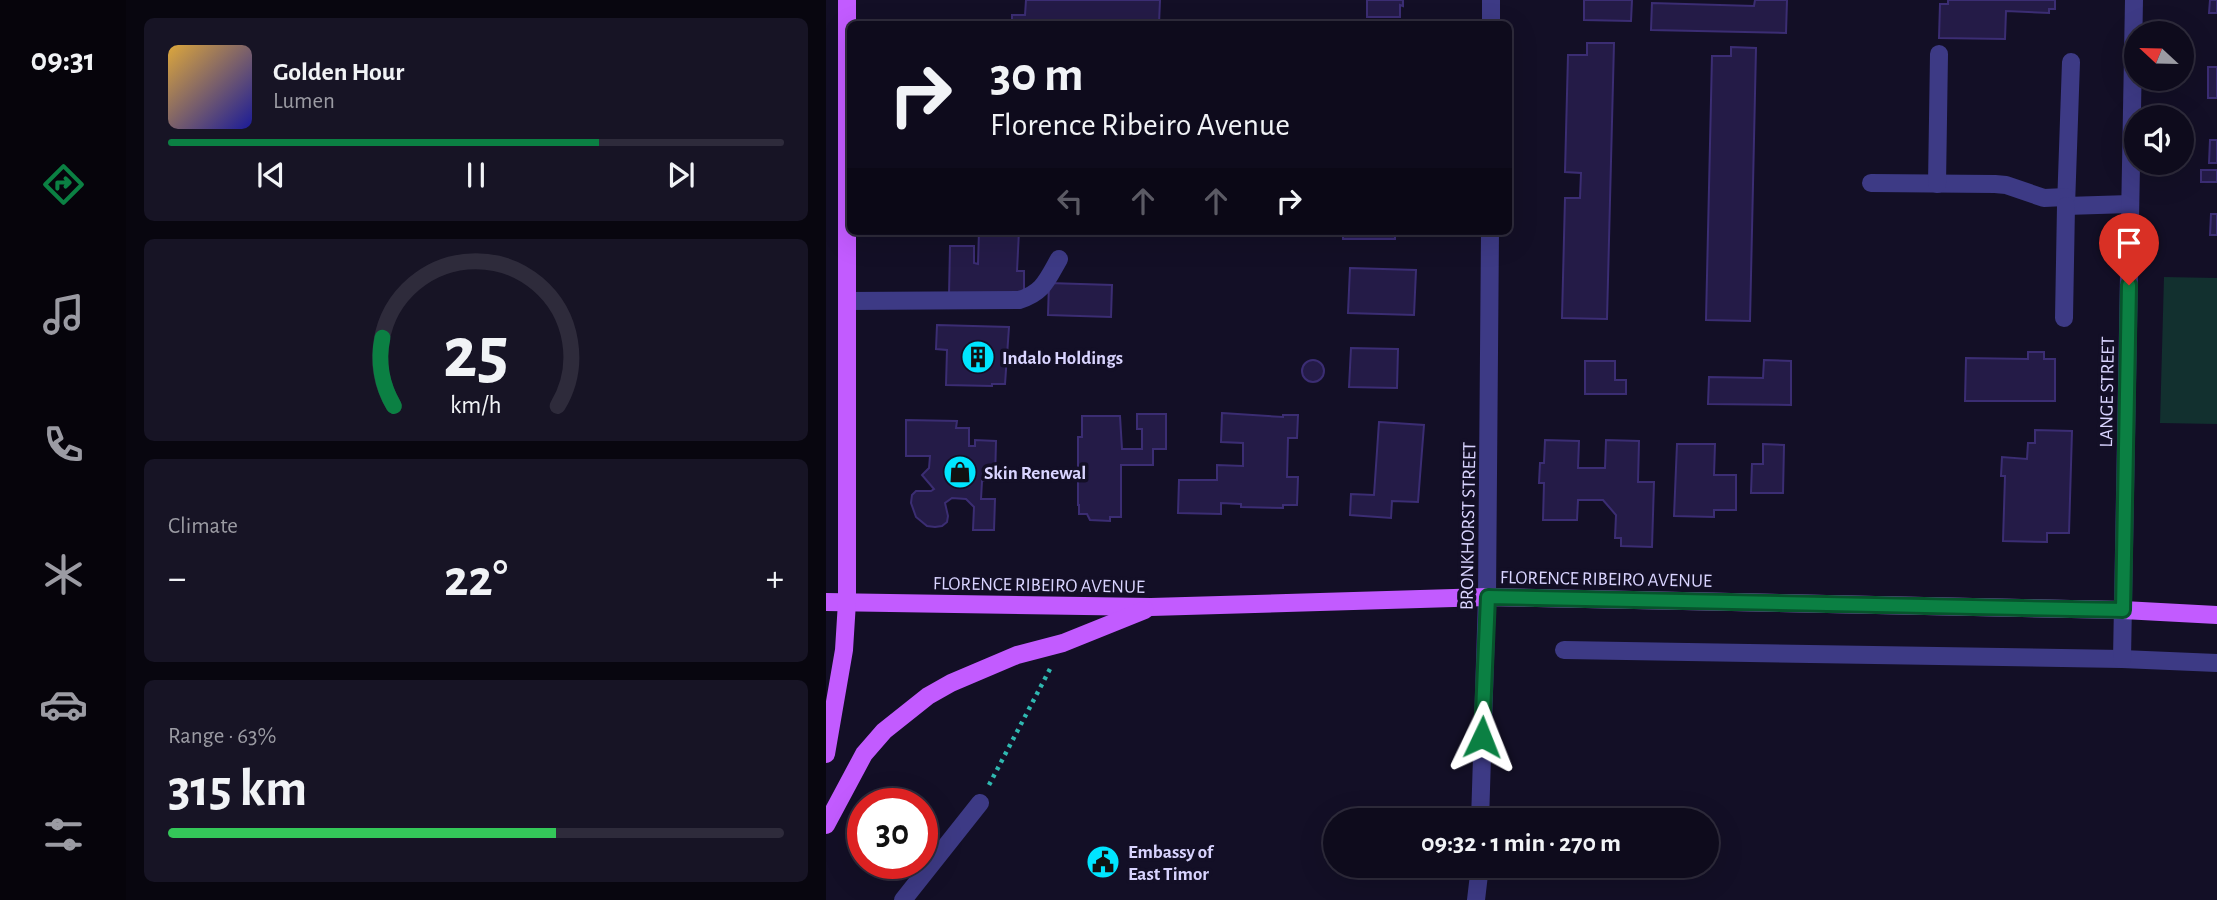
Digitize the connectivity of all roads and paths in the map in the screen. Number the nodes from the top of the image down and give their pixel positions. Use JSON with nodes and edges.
{"nodes":[{"id":1,"x":847,"y":0,"type":"edge"},
{"id":2,"x":1491,"y":0,"type":"edge"},
{"id":3,"x":2134,"y":0,"type":"edge"},
{"id":4,"x":1491,"y":21,"type":"edge"},
{"id":5,"x":1939,"y":54,"type":"dead end"},
{"id":6,"x":2071,"y":62,"type":"dead end"},
{"id":7,"x":1871,"y":183,"type":"dead end"},
{"id":8,"x":1937,"y":184,"type":"junction"},
{"id":9,"x":2066,"y":202,"type":"junction"},
{"id":10,"x":2130,"y":204,"type":"junction"},
{"id":11,"x":1490,"y":235,"type":"edge"},
{"id":12,"x":1059,"y":259,"type":"dead end"},
{"id":13,"x":847,"y":301,"type":"junction"},
{"id":14,"x":2064,"y":318,"type":"dead end"},
{"id":15,"x":1488,"y":597,"type":"junction"},
{"id":16,"x":826,"y":602,"type":"edge"},
{"id":17,"x":847,"y":602,"type":"junction"},
{"id":18,"x":1151,"y":607,"type":"junction"},
{"id":19,"x":2123,"y":610,"type":"junction"},
{"id":20,"x":2217,"y":615,"type":"edge"},
{"id":21,"x":1063,"y":643,"type":"junction"},
{"id":22,"x":1564,"y":650,"type":"dead end"},
{"id":23,"x":2122,"y":659,"type":"junction"},
{"id":24,"x":2217,"y":663,"type":"edge"},
{"id":25,"x":826,"y":754,"type":"edge"},
{"id":26,"x":980,"y":803,"type":"joint"},
{"id":27,"x":1480,"y":808,"type":"edge"},
{"id":28,"x":826,"y":825,"type":"edge"},
{"id":29,"x":1479,"y":878,"type":"edge"},
{"id":30,"x":903,"y":900,"type":"edge"},
{"id":31,"x":1476,"y":900,"type":"edge"}],
"edges":[{"from":1,"to":13,"type":"main road"},
{"from":2,"to":4,"type":"street"},
{"from":3,"to":10,"type":"street","name":"LANGE STREET"},
{"from":5,"to":8,"type":"street"},
{"from":6,"to":9,"type":"street"},
{"from":7,"to":8,"type":"street"},
{"from":8,"to":9,"type":"street"},
{"from":9,"to":10,"type":"street"},
{"from":9,"to":14,"type":"street"},
{"from":10,"to":19,"type":"street","name":"LANGE STREET"},
{"from":11,"to":15,"type":"street","name":"BRONKHORST STREET"},
{"from":12,"to":13,"type":"street"},
{"from":13,"to":17,"type":"main road"},
{"from":15,"to":18,"type":"main road","name":"FLORENCE RIBEIRO AVENUE"},
{"from":15,"to":19,"type":"main road","name":"FLORENCE RIBEIRO AVENUE"},
{"from":15,"to":27,"type":"street","name":"BRONKHORST STREET"},
{"from":16,"to":17,"type":"main road","name":"FLORENCE RIBEIRO AVENUE"},
{"from":17,"to":18,"type":"main road","name":"FLORENCE RIBEIRO AVENUE"},
{"from":17,"to":25,"type":"main road"},
{"from":18,"to":21,"type":"main road"},
{"from":19,"to":20,"type":"main road","name":"FLORENCE RIBEIRO AVENUE"},
{"from":19,"to":23,"type":"street","name":"LANGE STREET"},
{"from":21,"to":26,"type":"path"},
{"from":21,"to":28,"type":"main road"},
{"from":22,"to":23,"type":"street"},
{"from":23,"to":24,"type":"street"},
{"from":26,"to":30,"type":"street"},
{"from":29,"to":31,"type":"street"}]}
